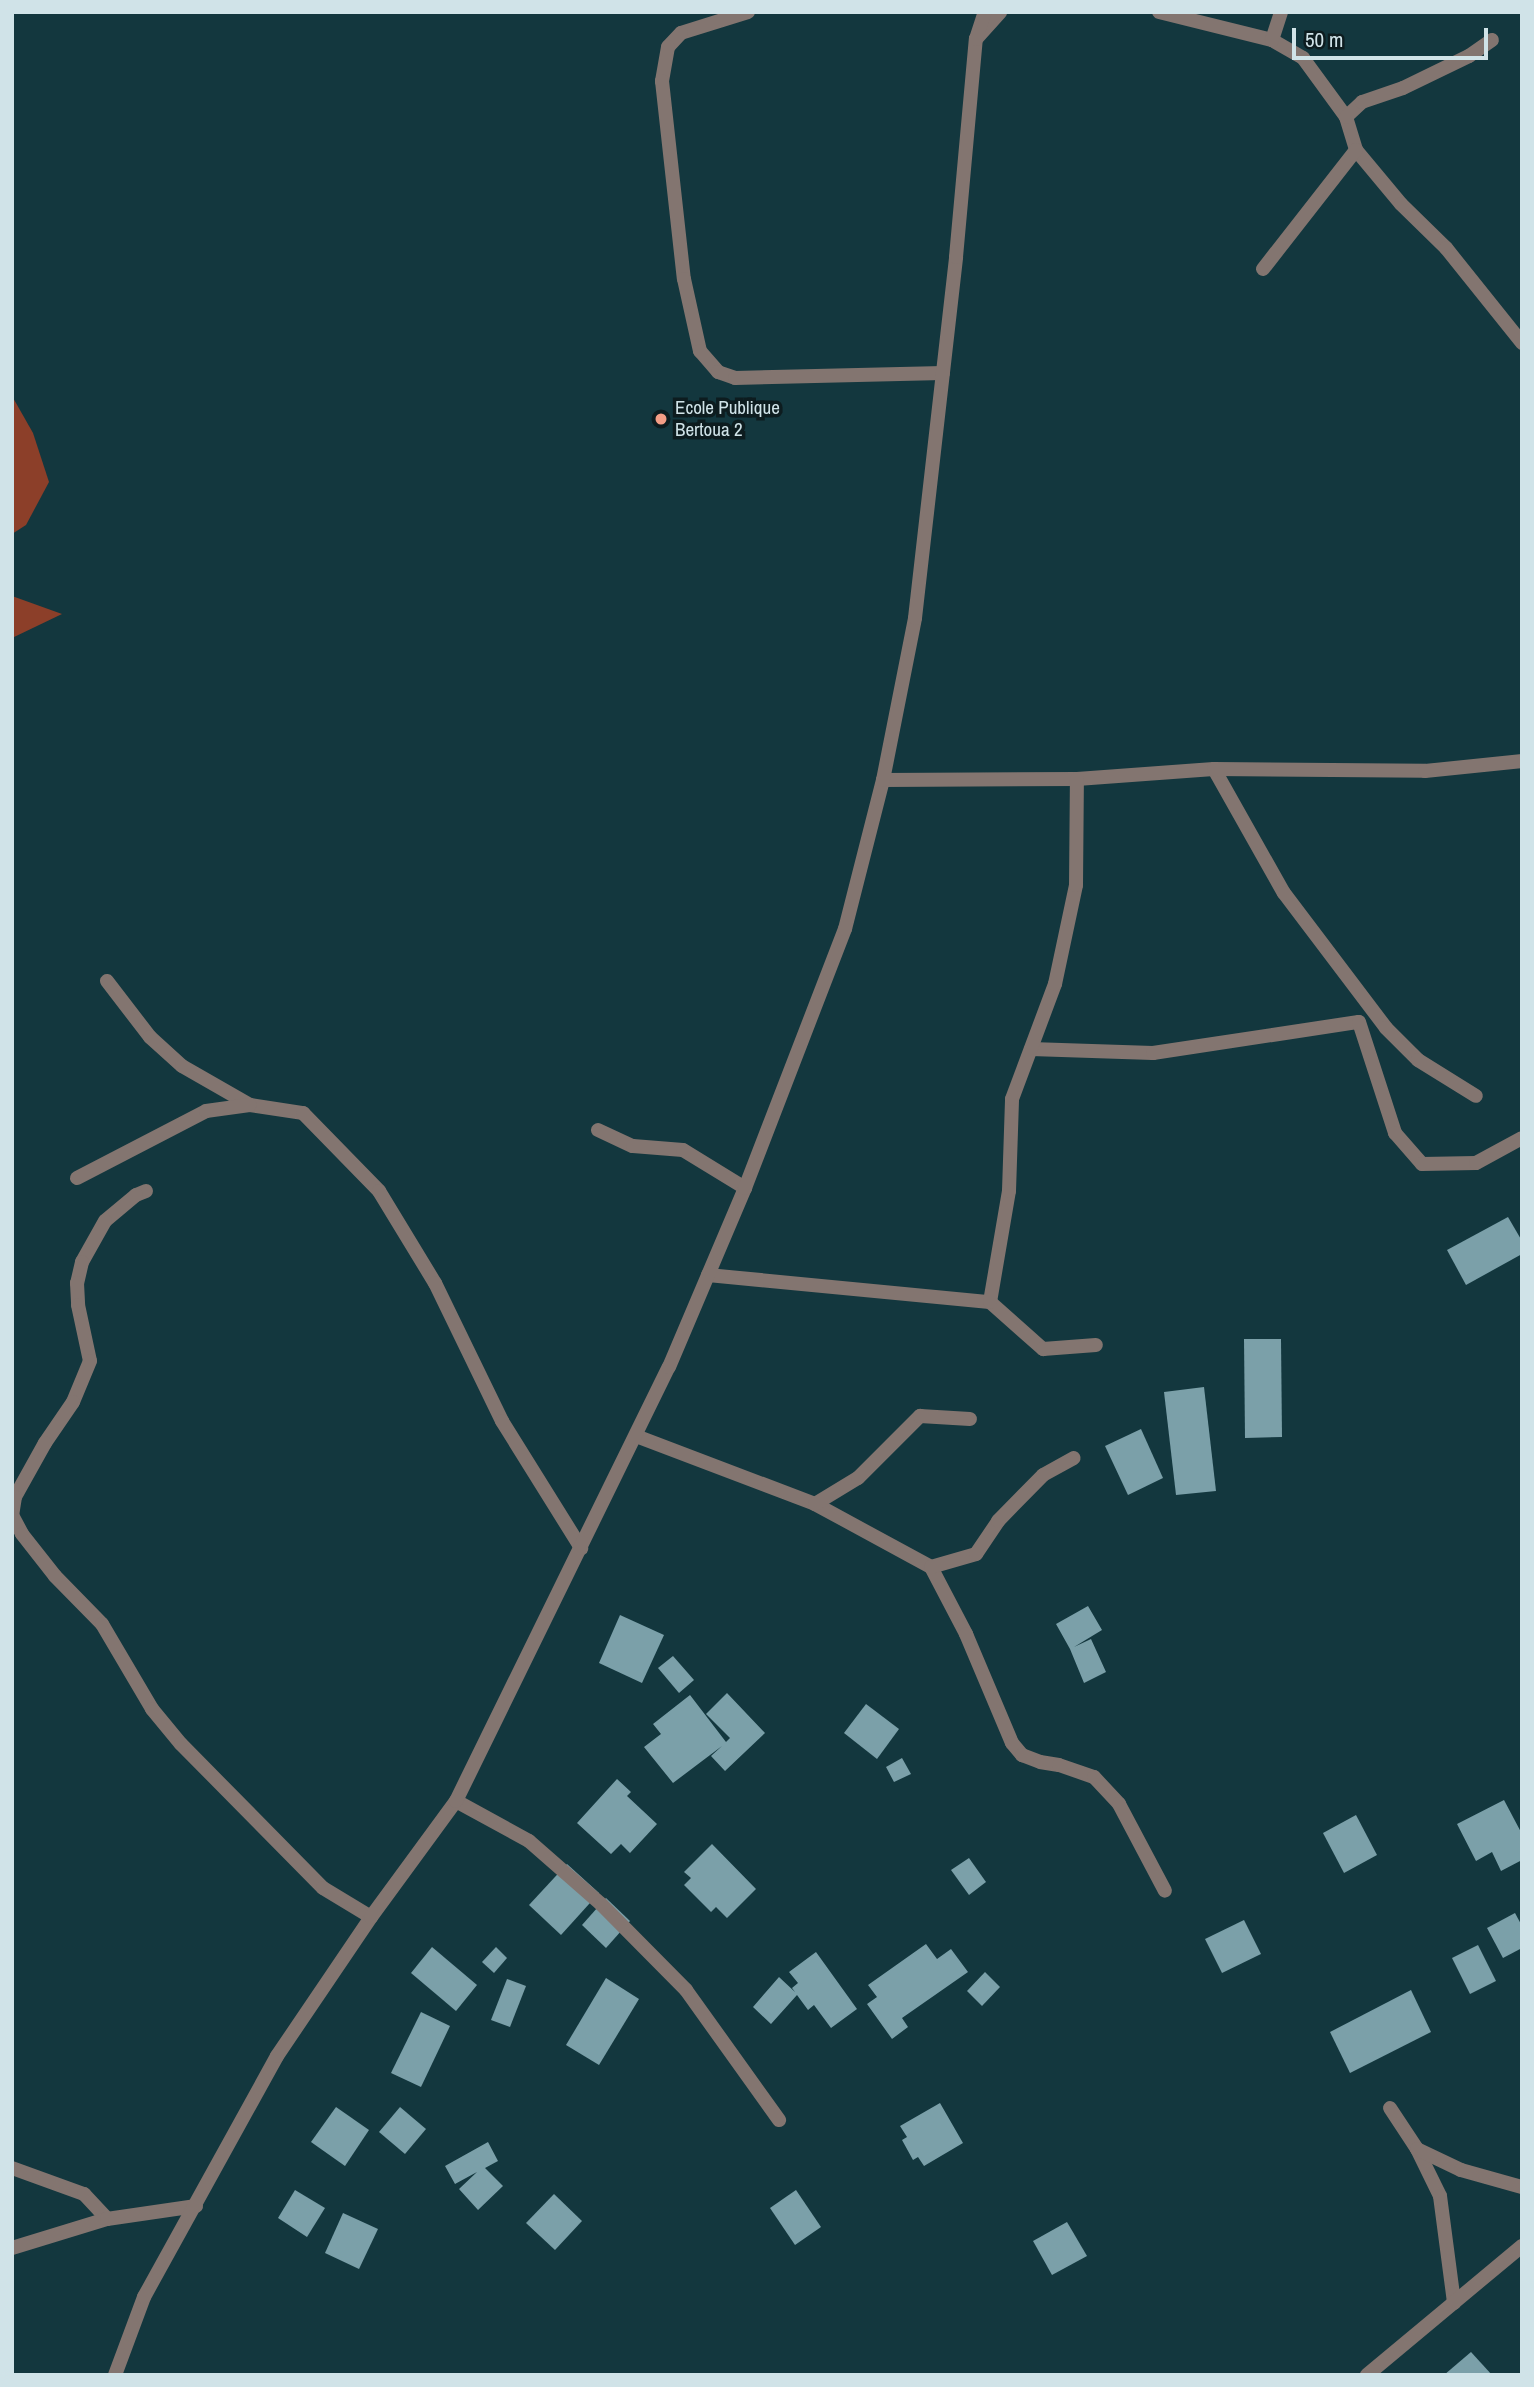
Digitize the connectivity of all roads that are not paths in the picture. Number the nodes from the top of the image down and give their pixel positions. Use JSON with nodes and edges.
{"nodes":[{"id":1,"x":748,"y":12,"type":"edge"},
{"id":2,"x":985,"y":12,"type":"edge"},
{"id":3,"x":1000,"y":12,"type":"edge"},
{"id":4,"x":1159,"y":12,"type":"edge"},
{"id":5,"x":1281,"y":12,"type":"edge"},
{"id":6,"x":976,"y":39,"type":"junction"},
{"id":7,"x":1272,"y":40,"type":"junction"},
{"id":8,"x":1492,"y":40,"type":"dead end"},
{"id":9,"x":1346,"y":117,"type":"junction"},
{"id":10,"x":1356,"y":150,"type":"junction"},
{"id":11,"x":1263,"y":269,"type":"dead end"},
{"id":12,"x":1522,"y":343,"type":"edge"},
{"id":13,"x":943,"y":373,"type":"junction"},
{"id":14,"x":1522,"y":761,"type":"edge"},
{"id":15,"x":1214,"y":769,"type":"junction"},
{"id":16,"x":1077,"y":779,"type":"junction"},
{"id":17,"x":883,"y":780,"type":"junction"},
{"id":18,"x":107,"y":981,"type":"dead end"},
{"id":19,"x":1031,"y":1048,"type":"junction"},
{"id":20,"x":1476,"y":1096,"type":"dead end"},
{"id":21,"x":250,"y":1105,"type":"junction"},
{"id":22,"x":597,"y":1130,"type":"dead end"},
{"id":23,"x":1522,"y":1138,"type":"edge"},
{"id":24,"x":77,"y":1178,"type":"dead end"},
{"id":25,"x":745,"y":1188,"type":"junction"},
{"id":26,"x":146,"y":1191,"type":"dead end"},
{"id":27,"x":708,"y":1275,"type":"junction"},
{"id":28,"x":990,"y":1302,"type":"junction"},
{"id":29,"x":1096,"y":1345,"type":"dead end"},
{"id":30,"x":970,"y":1419,"type":"dead end"},
{"id":31,"x":636,"y":1436,"type":"junction"},
{"id":32,"x":1074,"y":1458,"type":"dead end"},
{"id":33,"x":815,"y":1504,"type":"junction"},
{"id":34,"x":581,"y":1548,"type":"junction"},
{"id":35,"x":931,"y":1567,"type":"junction"},
{"id":36,"x":456,"y":1801,"type":"junction"},
{"id":37,"x":1165,"y":1891,"type":"dead end"},
{"id":38,"x":372,"y":1917,"type":"junction"},
{"id":39,"x":1390,"y":2108,"type":"dead end"},
{"id":40,"x":779,"y":2120,"type":"dead end"},
{"id":41,"x":1417,"y":2149,"type":"junction"},
{"id":42,"x":12,"y":2168,"type":"edge"},
{"id":43,"x":1522,"y":2187,"type":"edge"},
{"id":44,"x":196,"y":2206,"type":"junction"},
{"id":45,"x":107,"y":2219,"type":"junction"},
{"id":46,"x":1522,"y":2246,"type":"edge"},
{"id":47,"x":12,"y":2248,"type":"edge"},
{"id":48,"x":1454,"y":2303,"type":"junction"},
{"id":49,"x":115,"y":2375,"type":"edge"},
{"id":50,"x":1367,"y":2375,"type":"edge"}],
"edges":[{"from":1,"to":13,"type":"street"},
{"from":2,"to":6,"type":"street"},
{"from":3,"to":6,"type":"street"},
{"from":4,"to":7,"type":"street"},
{"from":5,"to":7,"type":"street"},
{"from":6,"to":13,"type":"street"},
{"from":7,"to":9,"type":"street"},
{"from":8,"to":9,"type":"street"},
{"from":9,"to":10,"type":"street"},
{"from":10,"to":11,"type":"street"},
{"from":10,"to":12,"type":"street"},
{"from":13,"to":17,"type":"street"},
{"from":14,"to":15,"type":"street"},
{"from":15,"to":16,"type":"street"},
{"from":15,"to":20,"type":"street"},
{"from":16,"to":17,"type":"street"},
{"from":16,"to":19,"type":"street"},
{"from":17,"to":25,"type":"street"},
{"from":18,"to":21,"type":"street"},
{"from":19,"to":23,"type":"street"},
{"from":19,"to":28,"type":"street"},
{"from":21,"to":24,"type":"street"},
{"from":21,"to":34,"type":"street"},
{"from":22,"to":25,"type":"street"},
{"from":25,"to":27,"type":"street"},
{"from":26,"to":38,"type":"street"},
{"from":27,"to":28,"type":"street"},
{"from":27,"to":31,"type":"street"},
{"from":28,"to":29,"type":"street"},
{"from":30,"to":33,"type":"street"},
{"from":31,"to":33,"type":"street"},
{"from":31,"to":34,"type":"street"},
{"from":32,"to":35,"type":"street"},
{"from":33,"to":35,"type":"street"},
{"from":34,"to":36,"type":"street"},
{"from":35,"to":37,"type":"street"},
{"from":36,"to":38,"type":"street"},
{"from":36,"to":40,"type":"street"},
{"from":38,"to":44,"type":"street"},
{"from":39,"to":41,"type":"street"},
{"from":41,"to":43,"type":"street"},
{"from":41,"to":48,"type":"street"},
{"from":42,"to":45,"type":"street"},
{"from":44,"to":45,"type":"street"},
{"from":44,"to":49,"type":"street"},
{"from":45,"to":47,"type":"street"},
{"from":46,"to":48,"type":"street"},
{"from":48,"to":50,"type":"street"}]}
